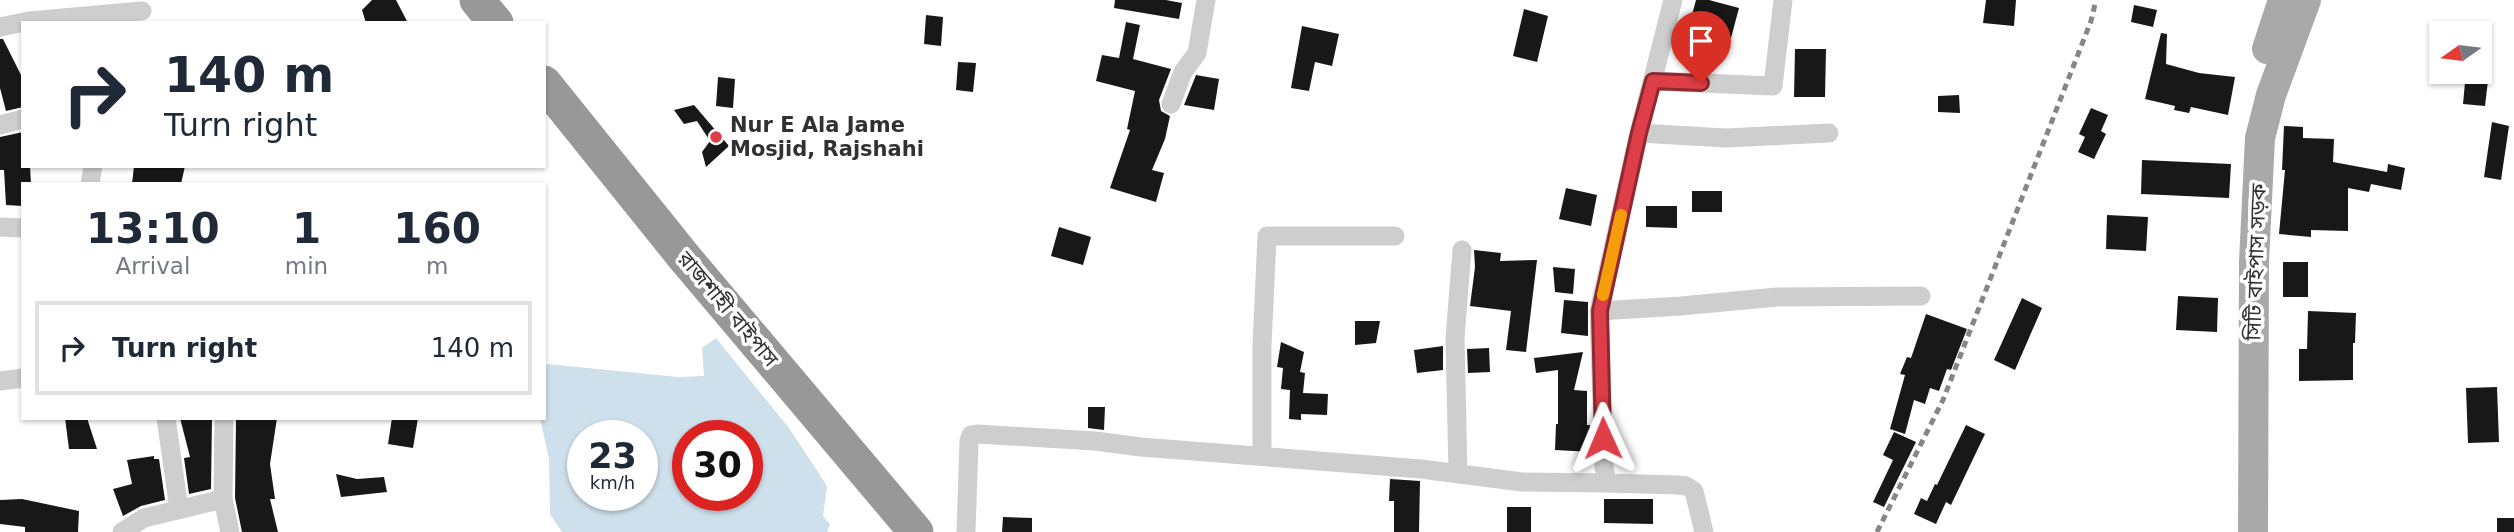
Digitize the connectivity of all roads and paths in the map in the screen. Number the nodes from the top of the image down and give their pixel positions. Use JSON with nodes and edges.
{"nodes":[{"id":1,"x":477,"y":0,"type":"edge"},
{"id":2,"x":1206,"y":0,"type":"edge"},
{"id":3,"x":1673,"y":0,"type":"edge"},
{"id":4,"x":1783,"y":0,"type":"edge"},
{"id":5,"x":2283,"y":0,"type":"edge"},
{"id":6,"x":2306,"y":0,"type":"edge"},
{"id":7,"x":142,"y":11,"type":"dead end"},
{"id":8,"x":29,"y":21,"type":"edge"},
{"id":9,"x":494,"y":21,"type":"edge"},
{"id":10,"x":21,"y":23,"type":"edge"},
{"id":11,"x":0,"y":27,"type":"edge"},
{"id":12,"x":1653,"y":81,"type":"junction"},
{"id":13,"x":546,"y":85,"type":"edge"},
{"id":14,"x":1171,"y":104,"type":"dead end"},
{"id":15,"x":21,"y":120,"type":"edge"},
{"id":16,"x":0,"y":125,"type":"edge"},
{"id":17,"x":1639,"y":133,"type":"junction"},
{"id":18,"x":1829,"y":133,"type":"dead end"},
{"id":19,"x":0,"y":227,"type":"edge"},
{"id":20,"x":21,"y":228,"type":"edge"},
{"id":21,"x":1395,"y":236,"type":"dead end"},
{"id":22,"x":1462,"y":250,"type":"dead end"},
{"id":23,"x":1921,"y":296,"type":"dead end"},
{"id":24,"x":1600,"y":311,"type":"junction"},
{"id":25,"x":21,"y":378,"type":"edge"},
{"id":26,"x":0,"y":381,"type":"edge"},
{"id":27,"x":166,"y":420,"type":"edge"},
{"id":28,"x":224,"y":420,"type":"edge"},
{"id":29,"x":1262,"y":456,"type":"junction"},
{"id":30,"x":1458,"y":474,"type":"junction"},
{"id":31,"x":1607,"y":483,"type":"junction"},
{"id":32,"x":223,"y":499,"type":"junction"},
{"id":33,"x":179,"y":509,"type":"junction"},
{"id":34,"x":122,"y":532,"type":"edge"},
{"id":35,"x":230,"y":532,"type":"edge"},
{"id":36,"x":916,"y":532,"type":"edge"},
{"id":37,"x":966,"y":532,"type":"edge"},
{"id":38,"x":1704,"y":532,"type":"edge"},
{"id":39,"x":2237,"y":532,"type":"edge"},
{"id":40,"x":2253,"y":532,"type":"edge"}],
"edges":[{"from":1,"to":9,"type":"highway"},
{"from":2,"to":14,"type":"street"},
{"from":3,"to":12,"type":"street"},
{"from":4,"to":12,"type":"street"},
{"from":5,"to":39,"type":"main road"},
{"from":6,"to":40,"type":"main road","name":"সিটি বাইপাস সড়ক"},
{"from":7,"to":8,"type":"street"},
{"from":10,"to":11,"type":"street"},
{"from":12,"to":17,"type":"street"},
{"from":13,"to":36,"type":"highway","name":"রাজশাহী বাইপাস"},
{"from":15,"to":16,"type":"street"},
{"from":17,"to":18,"type":"street"},
{"from":17,"to":24,"type":"street"},
{"from":19,"to":20,"type":"street"},
{"from":21,"to":29,"type":"street"},
{"from":22,"to":30,"type":"street"},
{"from":23,"to":24,"type":"street"},
{"from":24,"to":31,"type":"street"},
{"from":25,"to":26,"type":"street"},
{"from":27,"to":33,"type":"street"},
{"from":28,"to":32,"type":"street"},
{"from":29,"to":30,"type":"street"},
{"from":29,"to":37,"type":"street"},
{"from":30,"to":31,"type":"street"},
{"from":31,"to":38,"type":"street"},
{"from":32,"to":33,"type":"street"},
{"from":32,"to":35,"type":"street"},
{"from":33,"to":34,"type":"street"}]}
